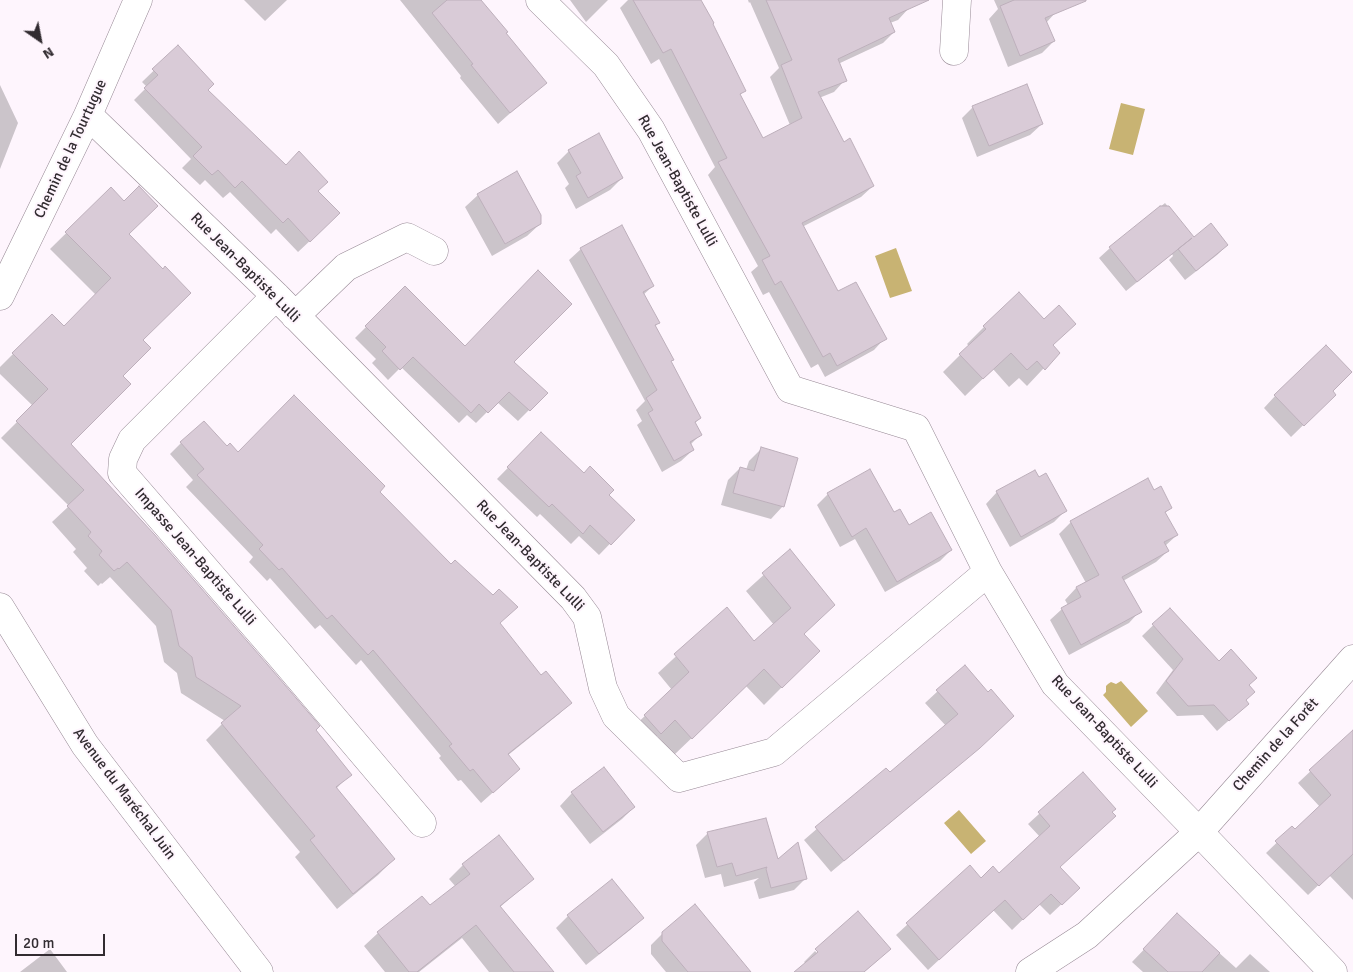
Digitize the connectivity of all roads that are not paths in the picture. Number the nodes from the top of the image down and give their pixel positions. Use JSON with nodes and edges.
{"nodes":[{"id":1,"x":138,"y":0,"type":"edge"},
{"id":2,"x":540,"y":0,"type":"edge"},
{"id":3,"x":957,"y":0,"type":"edge"},
{"id":4,"x":954,"y":51,"type":"dead end"},
{"id":5,"x":88,"y":115,"type":"junction"},
{"id":6,"x":434,"y":251,"type":"dead end"},
{"id":7,"x":0,"y":296,"type":"edge"},
{"id":8,"x":276,"y":296,"type":"junction"},
{"id":9,"x":295,"y":316,"type":"junction"},
{"id":10,"x":988,"y":572,"type":"junction"},
{"id":11,"x":0,"y":608,"type":"edge"},
{"id":12,"x":1353,"y":658,"type":"edge"},
{"id":13,"x":422,"y":823,"type":"dead end"},
{"id":14,"x":1199,"y":832,"type":"junction"},
{"id":15,"x":259,"y":972,"type":"edge"},
{"id":16,"x":1030,"y":972,"type":"edge"},
{"id":17,"x":1333,"y":972,"type":"edge"}],
"edges":[{"from":1,"to":5,"type":"street","name":"Chemin de la Tourtugue"},
{"from":2,"to":10,"type":"street","name":"Rue Jean-Baptiste Lulli"},
{"from":3,"to":4,"type":"street"},
{"from":5,"to":7,"type":"street","name":"Chemin de la Tourtugue"},
{"from":5,"to":8,"type":"street","name":"Rue Jean-Baptiste Lulli"},
{"from":6,"to":9,"type":"street"},
{"from":8,"to":9,"type":"street","name":"Rue Jean-Baptiste Lulli"},
{"from":8,"to":13,"type":"street","name":"Impasse Jean-Baptiste Lulli"},
{"from":9,"to":10,"type":"street","name":"Rue Jean-Baptiste Lulli"},
{"from":10,"to":14,"type":"street","name":"Rue Jean-Baptiste Lulli"},
{"from":11,"to":15,"type":"street","name":"Avenue du Maréchal Juin"},
{"from":12,"to":14,"type":"street","name":"Chemin de la Forêt"},
{"from":14,"to":16,"type":"street","name":"Chemin de la Forêt"},
{"from":14,"to":17,"type":"street"}]}
